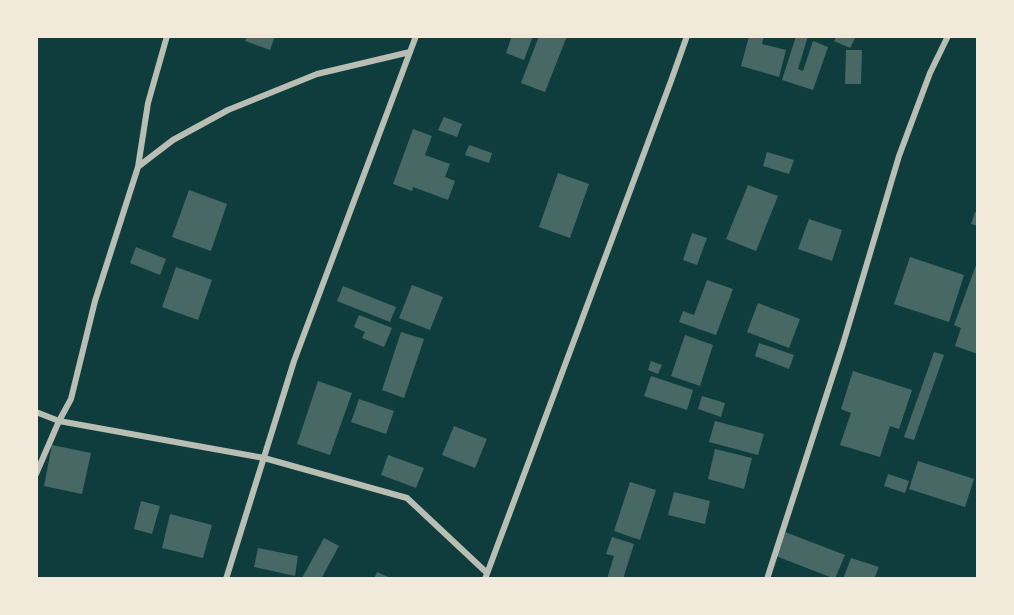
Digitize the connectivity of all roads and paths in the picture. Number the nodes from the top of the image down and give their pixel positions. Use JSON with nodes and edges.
{"nodes":[{"id":1,"x":167,"y":36,"type":"edge"},
{"id":2,"x":416,"y":36,"type":"edge"},
{"id":3,"x":687,"y":36,"type":"edge"},
{"id":4,"x":948,"y":36,"type":"edge"},
{"id":5,"x":410,"y":52,"type":"junction"},
{"id":6,"x":138,"y":167,"type":"junction"},
{"id":7,"x":36,"y":412,"type":"edge"},
{"id":8,"x":59,"y":421,"type":"junction"},
{"id":9,"x":264,"y":458,"type":"junction"},
{"id":10,"x":36,"y":474,"type":"edge"},
{"id":11,"x":486,"y":576,"type":"edge"},
{"id":12,"x":226,"y":579,"type":"edge"},
{"id":13,"x":767,"y":579,"type":"edge"}],
"edges":[{"from":1,"to":6,"type":"street"},
{"from":2,"to":5,"type":"street"},
{"from":3,"to":11,"type":"street"},
{"from":4,"to":13,"type":"street"},
{"from":5,"to":6,"type":"street"},
{"from":5,"to":9,"type":"street"},
{"from":6,"to":8,"type":"street"},
{"from":7,"to":8,"type":"street"},
{"from":8,"to":9,"type":"street"},
{"from":8,"to":10,"type":"street"},
{"from":9,"to":11,"type":"street"},
{"from":9,"to":12,"type":"street"}]}
